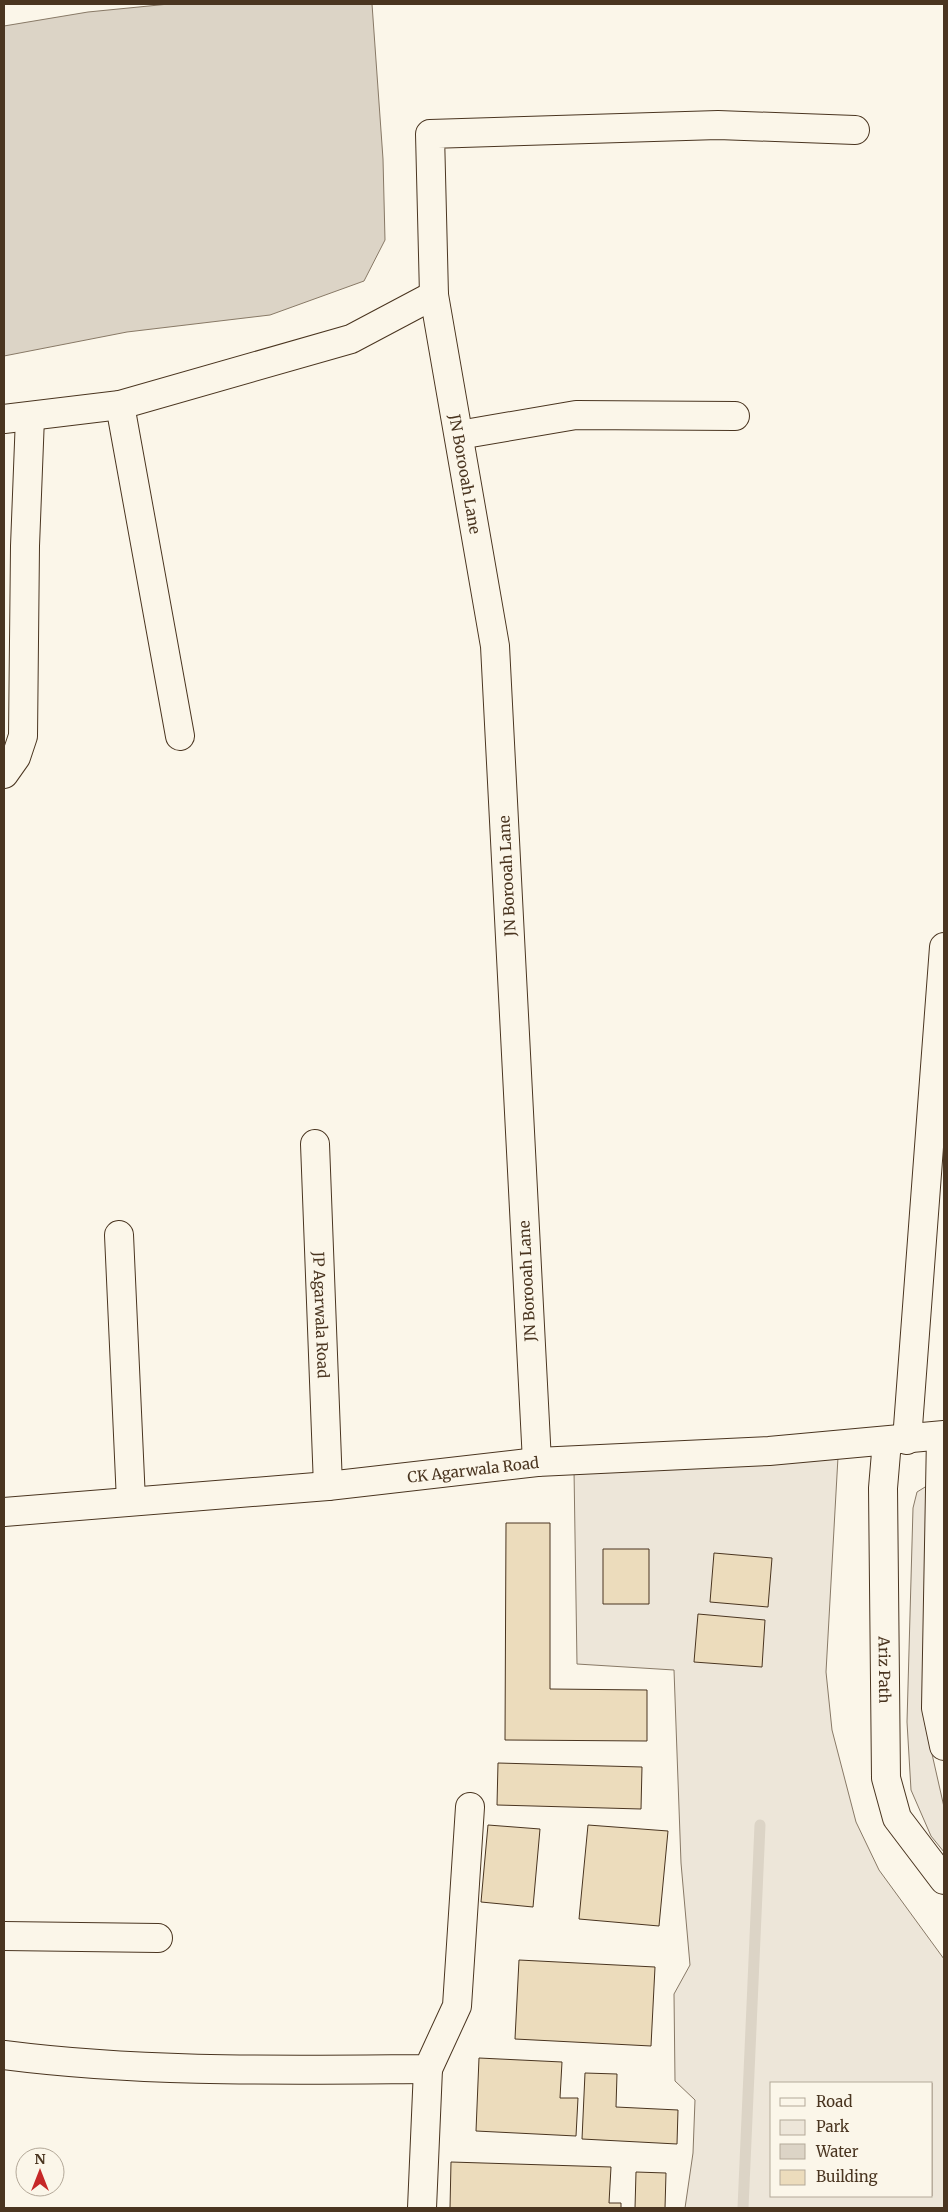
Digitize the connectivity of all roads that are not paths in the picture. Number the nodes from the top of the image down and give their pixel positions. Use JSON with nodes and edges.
{"nodes":[{"id":1,"x":856,"y":130,"type":"dead end"},
{"id":2,"x":434,"y":295,"type":"junction"},
{"id":3,"x":120,"y":405,"type":"junction"},
{"id":4,"x":735,"y":416,"type":"dead end"},
{"id":5,"x":30,"y":417,"type":"junction"},
{"id":6,"x":4,"y":419,"type":"edge"},
{"id":7,"x":458,"y":435,"type":"junction"},
{"id":8,"x":180,"y":736,"type":"dead end"},
{"id":9,"x":4,"y":774,"type":"edge"},
{"id":10,"x":944,"y":947,"type":"edge"},
{"id":11,"x":315,"y":1144,"type":"dead end"},
{"id":12,"x":119,"y":1235,"type":"dead end"},
{"id":13,"x":943,"y":1436,"type":"edge"},
{"id":14,"x":897,"y":1441,"type":"junction"},
{"id":15,"x":537,"y":1462,"type":"junction"},
{"id":16,"x":328,"y":1486,"type":"junction"},
{"id":17,"x":131,"y":1501,"type":"junction"},
{"id":18,"x":4,"y":1512,"type":"edge"},
{"id":19,"x":944,"y":1746,"type":"edge"},
{"id":20,"x":470,"y":1808,"type":"dead end"},
{"id":21,"x":944,"y":1880,"type":"edge"},
{"id":22,"x":4,"y":1936,"type":"edge"},
{"id":23,"x":158,"y":1938,"type":"dead end"},
{"id":24,"x":4,"y":2055,"type":"edge"},
{"id":25,"x":428,"y":2069,"type":"junction"},
{"id":26,"x":422,"y":2208,"type":"edge"}],
"edges":[{"from":1,"to":2,"type":"street","name":"JN Borooah Lane"},
{"from":2,"to":3,"type":"street"},
{"from":2,"to":7,"type":"street","name":"JN Borooah Lane"},
{"from":3,"to":5,"type":"street"},
{"from":3,"to":8,"type":"street"},
{"from":4,"to":7,"type":"street"},
{"from":5,"to":6,"type":"street"},
{"from":5,"to":9,"type":"street"},
{"from":7,"to":15,"type":"street","name":"JN Borooah Lane"},
{"from":10,"to":14,"type":"street","name":"Ariz Path"},
{"from":11,"to":16,"type":"street","name":"JP Agarwala Road"},
{"from":12,"to":17,"type":"street"},
{"from":13,"to":14,"type":"street","name":"CK Agarwala Road"},
{"from":13,"to":19,"type":"street"},
{"from":14,"to":15,"type":"street","name":"CK Agarwala Road"},
{"from":14,"to":21,"type":"street","name":"Ariz Path"},
{"from":15,"to":16,"type":"street","name":"CK Agarwala Road"},
{"from":16,"to":17,"type":"street","name":"CK Agarwala Road"},
{"from":17,"to":18,"type":"street","name":"CK Agarwala Road"},
{"from":20,"to":25,"type":"street"},
{"from":22,"to":23,"type":"street"},
{"from":24,"to":25,"type":"street"},
{"from":25,"to":26,"type":"street"}]}
